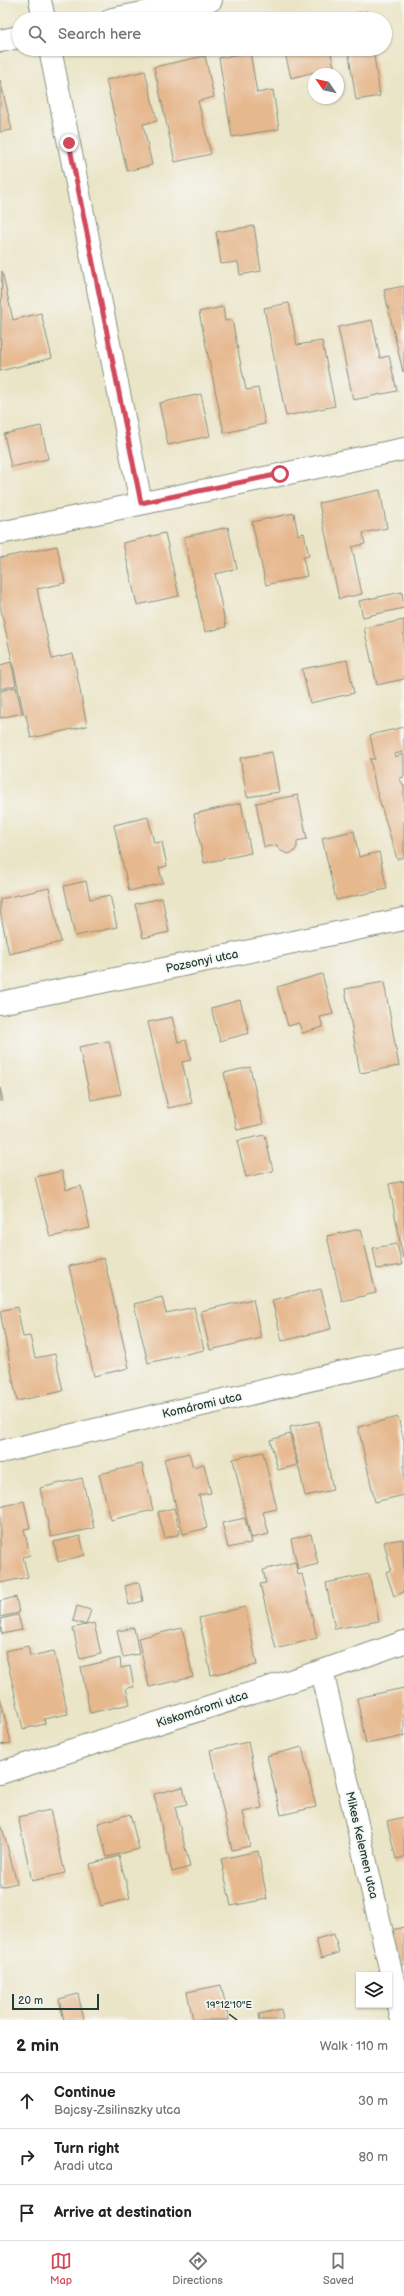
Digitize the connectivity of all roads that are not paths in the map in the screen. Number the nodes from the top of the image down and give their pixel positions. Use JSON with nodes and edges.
{"nodes":[{"id":1,"x":40,"y":0,"type":"edge"},
{"id":2,"x":211,"y":0,"type":"edge"},
{"id":3,"x":43,"y":12,"type":"edge"},
{"id":4,"x":148,"y":12,"type":"edge"},
{"id":5,"x":12,"y":38,"type":"edge"},
{"id":6,"x":0,"y":40,"type":"edge"},
{"id":7,"x":51,"y":56,"type":"edge"},
{"id":8,"x":404,"y":449,"type":"edge"},
{"id":9,"x":141,"y":503,"type":"junction"},
{"id":10,"x":0,"y":533,"type":"edge"},
{"id":11,"x":404,"y":919,"type":"edge"},
{"id":12,"x":0,"y":1003,"type":"edge"},
{"id":13,"x":404,"y":1358,"type":"edge"},
{"id":14,"x":0,"y":1452,"type":"edge"},
{"id":15,"x":404,"y":1642,"type":"edge"},
{"id":16,"x":322,"y":1671,"type":"junction"},
{"id":17,"x":0,"y":1773,"type":"edge"},
{"id":18,"x":402,"y":2020,"type":"edge"}],
"edges":[{"from":1,"to":3,"type":"street"},
{"from":2,"to":4,"type":"street"},
{"from":5,"to":6,"type":"street"},
{"from":7,"to":9,"type":"street"},
{"from":8,"to":9,"type":"street"},
{"from":9,"to":10,"type":"street"},
{"from":11,"to":12,"type":"street","name":"Pozsonyi utca"},
{"from":13,"to":14,"type":"street","name":"Komáromi utca"},
{"from":15,"to":16,"type":"street","name":"Kiskomáromi utca"},
{"from":16,"to":17,"type":"street","name":"Kiskomáromi utca"},
{"from":16,"to":18,"type":"street","name":"Mikes Kelemen utca"}]}
